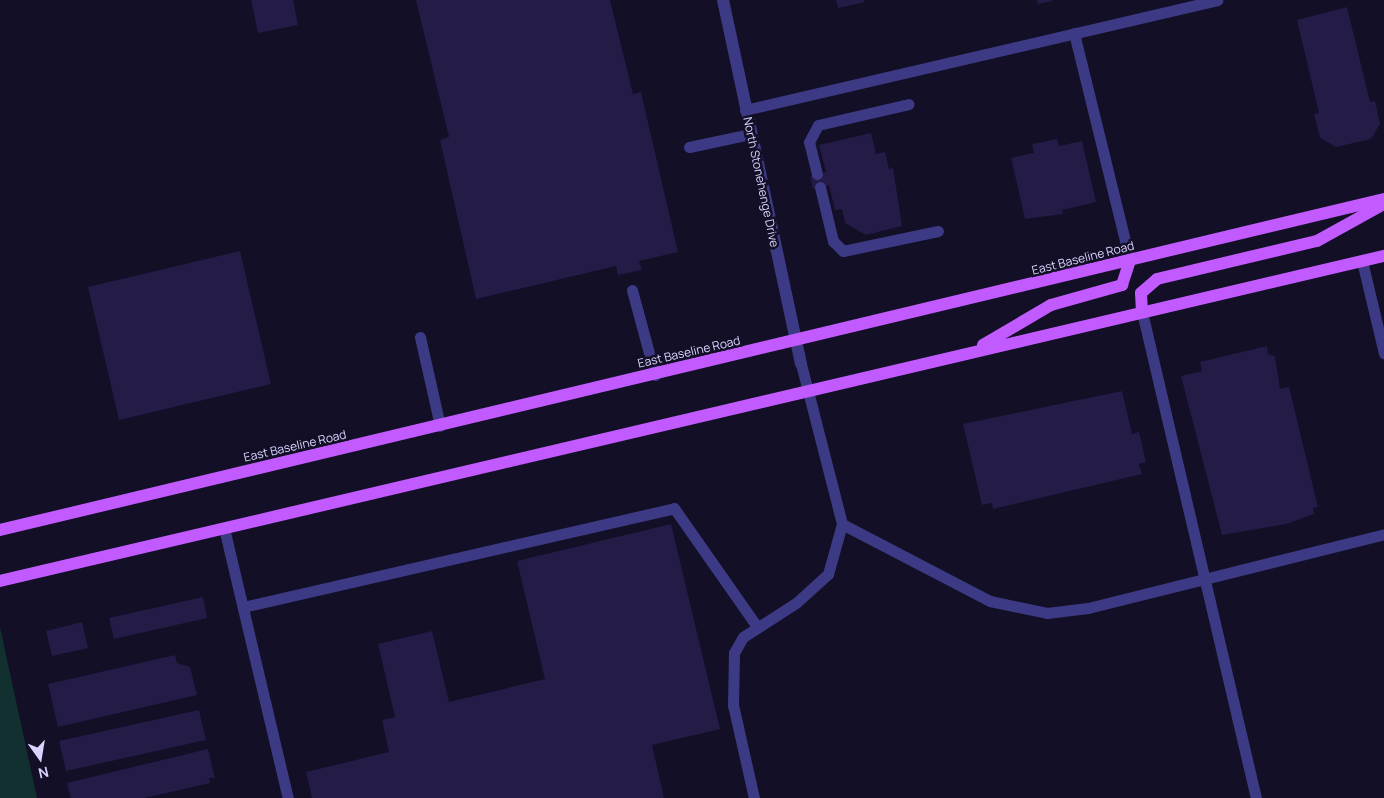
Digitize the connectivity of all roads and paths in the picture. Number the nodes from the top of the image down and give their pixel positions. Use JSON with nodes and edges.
{"nodes":[{"id":1,"x":723,"y":0,"type":"edge"},
{"id":2,"x":1217,"y":0,"type":"edge"},
{"id":3,"x":1074,"y":33,"type":"junction"},
{"id":4,"x":909,"y":104,"type":"dead end"},
{"id":5,"x":745,"y":110,"type":"junction"},
{"id":6,"x":750,"y":134,"type":"junction"},
{"id":7,"x":689,"y":147,"type":"dead end"},
{"id":8,"x":817,"y":174,"type":"dead end"},
{"id":9,"x":820,"y":187,"type":"dead end"},
{"id":10,"x":1384,"y":199,"type":"edge"},
{"id":11,"x":1384,"y":204,"type":"edge"},
{"id":12,"x":938,"y":231,"type":"dead end"},
{"id":13,"x":1384,"y":256,"type":"edge"},
{"id":14,"x":1130,"y":261,"type":"junction"},
{"id":15,"x":1362,"y":261,"type":"junction"},
{"id":16,"x":632,"y":290,"type":"dead end"},
{"id":17,"x":1142,"y":312,"type":"junction"},
{"id":18,"x":420,"y":337,"type":"dead end"},
{"id":19,"x":795,"y":341,"type":"junction"},
{"id":20,"x":973,"y":352,"type":"junction"},
{"id":21,"x":1384,"y":353,"type":"edge"},
{"id":22,"x":801,"y":364,"type":"joint"},
{"id":23,"x":655,"y":374,"type":"junction"},
{"id":24,"x":809,"y":389,"type":"junction"},
{"id":25,"x":440,"y":426,"type":"junction"},
{"id":26,"x":842,"y":524,"type":"junction"},
{"id":27,"x":224,"y":528,"type":"junction"},
{"id":28,"x":0,"y":530,"type":"edge"},
{"id":29,"x":1384,"y":534,"type":"edge"},
{"id":30,"x":1204,"y":580,"type":"junction"},
{"id":31,"x":0,"y":581,"type":"edge"},
{"id":32,"x":243,"y":607,"type":"junction"},
{"id":33,"x":758,"y":628,"type":"junction"},
{"id":34,"x":288,"y":798,"type":"edge"},
{"id":35,"x":754,"y":798,"type":"edge"},
{"id":36,"x":1256,"y":798,"type":"edge"}],
"edges":[{"from":1,"to":5,"type":"street","name":"North Stonehenge Drive"},
{"from":2,"to":3,"type":"lane"},
{"from":3,"to":5,"type":"lane"},
{"from":3,"to":14,"type":"lane"},
{"from":4,"to":8,"type":"lane"},
{"from":5,"to":6,"type":"street","name":"North Stonehenge Drive"},
{"from":6,"to":7,"type":"lane"},
{"from":6,"to":19,"type":"street","name":"North Stonehenge Drive"},
{"from":9,"to":12,"type":"lane"},
{"from":10,"to":14,"type":"main road","name":"East Baseline Road"},
{"from":11,"to":17,"type":"main road"},
{"from":13,"to":15,"type":"main road"},
{"from":14,"to":19,"type":"main road","name":"East Baseline Road"},
{"from":14,"to":20,"type":"main road"},
{"from":15,"to":17,"type":"main road"},
{"from":15,"to":21,"type":"lane"},
{"from":16,"to":23,"type":"lane"},
{"from":17,"to":20,"type":"main road"},
{"from":17,"to":30,"type":"lane"},
{"from":18,"to":25,"type":"lane"},
{"from":19,"to":22,"type":"street","name":"North Stonehenge Drive"},
{"from":19,"to":23,"type":"main road","name":"East Baseline Road"},
{"from":20,"to":24,"type":"main road"},
{"from":22,"to":24,"type":"lane"},
{"from":23,"to":25,"type":"main road","name":"East Baseline Road"},
{"from":24,"to":26,"type":"lane"},
{"from":24,"to":27,"type":"main road"},
{"from":25,"to":28,"type":"main road","name":"East Baseline Road"},
{"from":26,"to":30,"type":"lane"},
{"from":26,"to":33,"type":"lane"},
{"from":27,"to":31,"type":"main road"},
{"from":27,"to":32,"type":"lane"},
{"from":29,"to":30,"type":"lane"},
{"from":30,"to":36,"type":"lane"},
{"from":32,"to":33,"type":"lane"},
{"from":32,"to":34,"type":"lane"},
{"from":33,"to":35,"type":"lane"}]}
